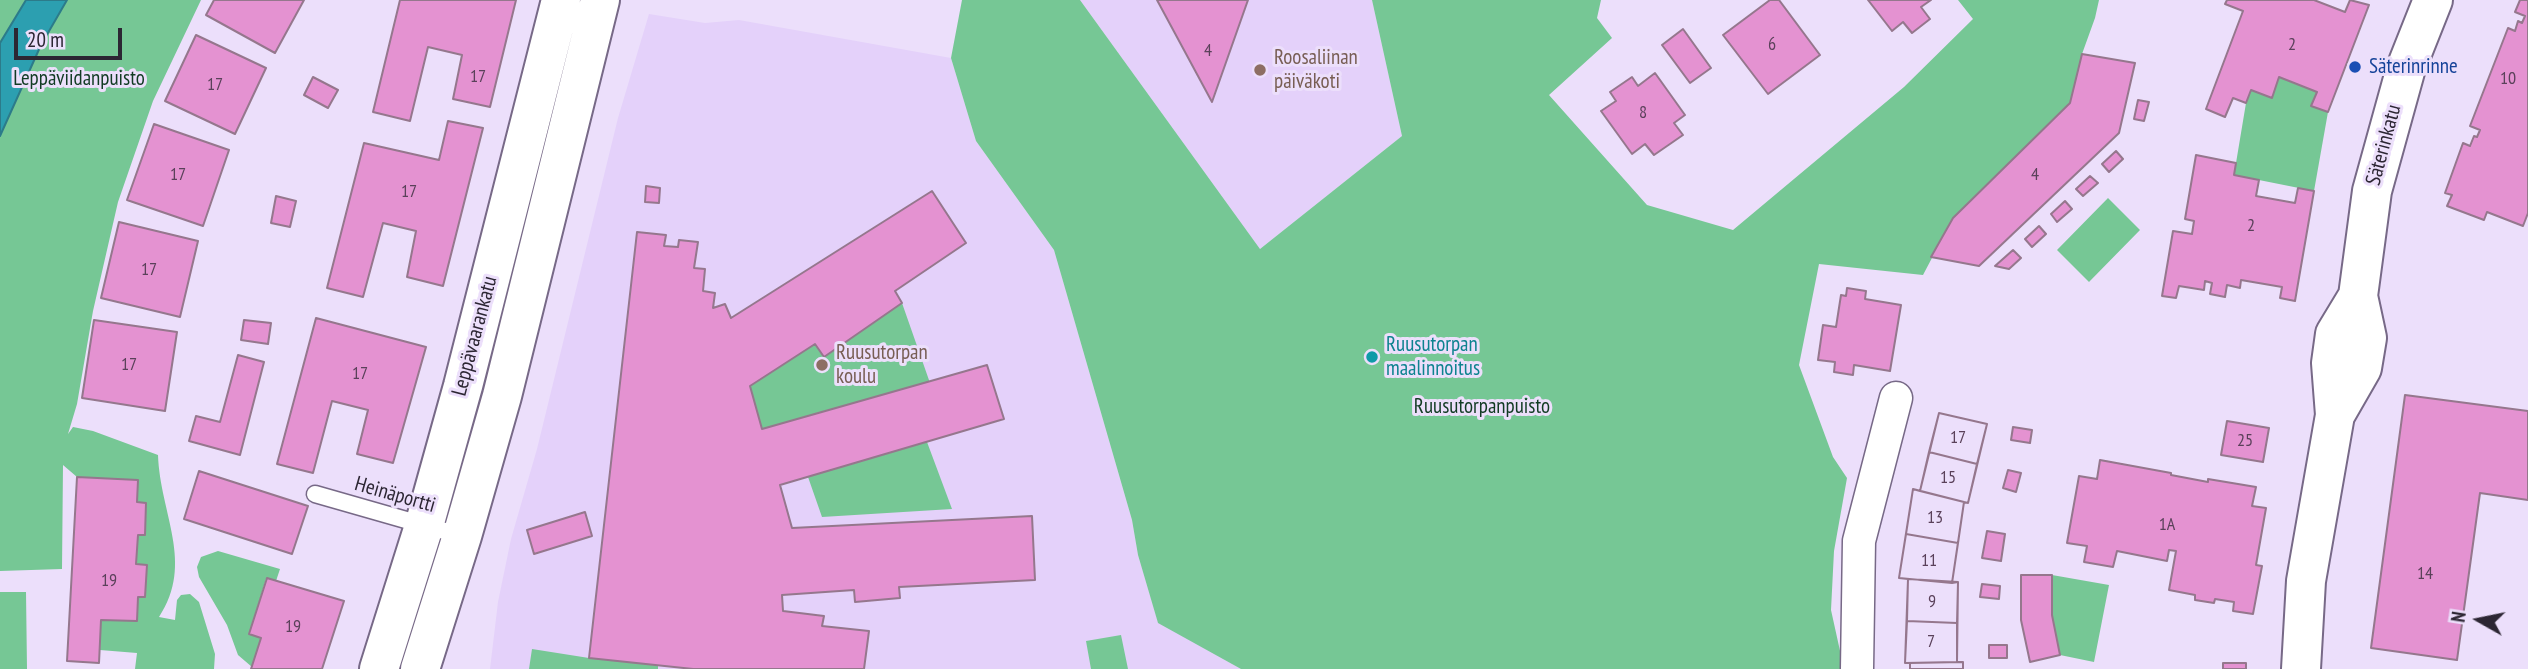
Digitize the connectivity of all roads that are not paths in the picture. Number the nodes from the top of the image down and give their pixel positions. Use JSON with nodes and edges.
{"nodes":[{"id":1,"x":561,"y":0,"type":"edge"},
{"id":2,"x":600,"y":0,"type":"edge"},
{"id":3,"x":2433,"y":0,"type":"edge"},
{"id":4,"x":1896,"y":398,"type":"dead end"},
{"id":5,"x":315,"y":495,"type":"dead end"},
{"id":6,"x":424,"y":526,"type":"junction"},
{"id":7,"x":462,"y":536,"type":"junction"},
{"id":8,"x":379,"y":669,"type":"edge"},
{"id":9,"x":419,"y":669,"type":"edge"},
{"id":10,"x":1857,"y":669,"type":"edge"},
{"id":11,"x":2301,"y":669,"type":"edge"}],
"edges":[{"from":1,"to":6,"type":"main road","name":"Leppävaarankatu"},
{"from":2,"to":7,"type":"main road","name":"Leppävaarankatu"},
{"from":3,"to":11,"type":"main road","name":"Säterinkatu"},
{"from":4,"to":10,"type":"street"},
{"from":5,"to":6,"type":"lane","name":"Heinäportti"},
{"from":6,"to":7,"type":"lane","name":"Heinäportti"},
{"from":6,"to":8,"type":"main road","name":"Leppävaarankatu"},
{"from":7,"to":9,"type":"main road","name":"Leppävaarankatu"}]}
